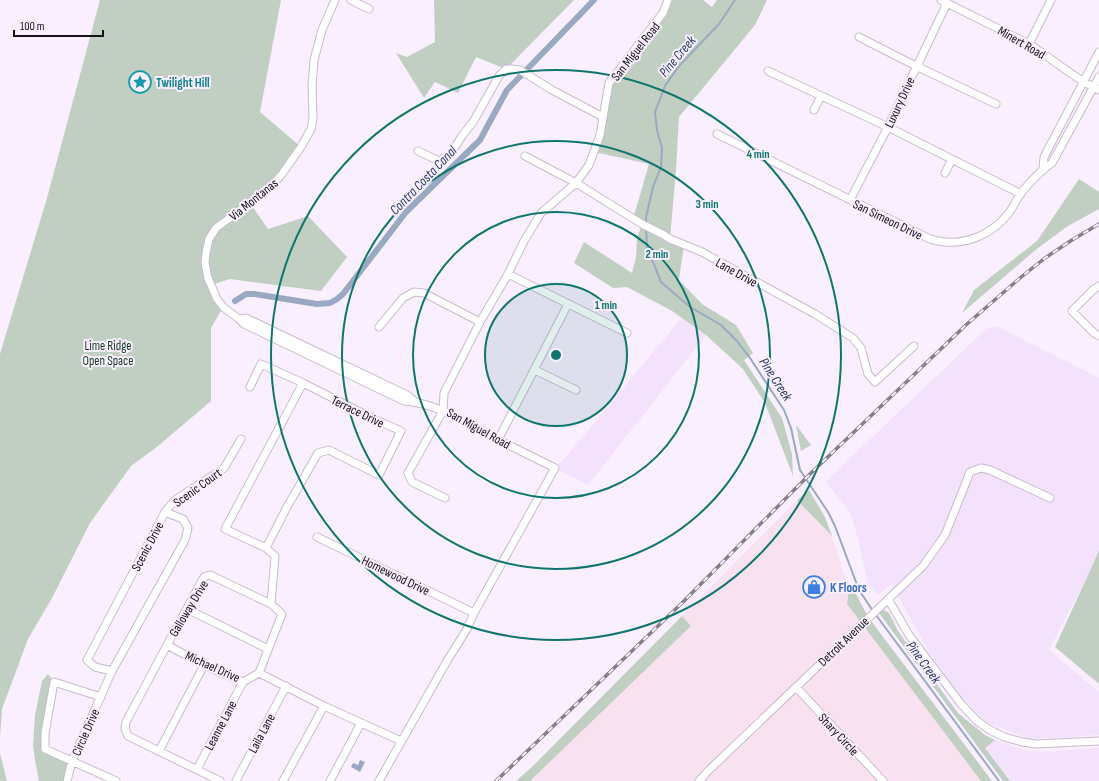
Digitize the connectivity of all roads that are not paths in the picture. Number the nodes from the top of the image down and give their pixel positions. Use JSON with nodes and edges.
{"nodes":[{"id":1,"x":335,"y":0,"type":"edge"},
{"id":2,"x":351,"y":0,"type":"edge"},
{"id":3,"x":668,"y":0,"type":"edge"},
{"id":4,"x":1051,"y":0,"type":"edge"},
{"id":5,"x":944,"y":1,"type":"edge"},
{"id":6,"x":369,"y":9,"type":"dead end"},
{"id":7,"x":859,"y":37,"type":"dead end"},
{"id":8,"x":1029,"y":44,"type":"junction"},
{"id":9,"x":1099,"y":52,"type":"edge"},
{"id":10,"x":916,"y":66,"type":"junction"},
{"id":11,"x":768,"y":71,"type":"dead end"},
{"id":12,"x":1099,"y":77,"type":"edge"},
{"id":13,"x":1083,"y":82,"type":"junction"},
{"id":14,"x":1096,"y":89,"type":"edge"},
{"id":15,"x":821,"y":96,"type":"junction"},
{"id":16,"x":996,"y":104,"type":"dead end"},
{"id":17,"x":814,"y":110,"type":"dead end"},
{"id":18,"x":603,"y":116,"type":"junction"},
{"id":19,"x":888,"y":127,"type":"junction"},
{"id":20,"x":717,"y":134,"type":"dead end"},
{"id":21,"x":418,"y":151,"type":"dead end"},
{"id":22,"x":525,"y":156,"type":"dead end"},
{"id":23,"x":952,"y":159,"type":"junction"},
{"id":24,"x":1043,"y":169,"type":"junction"},
{"id":25,"x":945,"y":173,"type":"dead end"},
{"id":26,"x":576,"y":183,"type":"junction"},
{"id":27,"x":1021,"y":194,"type":"junction"},
{"id":28,"x":850,"y":200,"type":"junction"},
{"id":29,"x":508,"y":274,"type":"junction"},
{"id":30,"x":1099,"y":286,"type":"edge"},
{"id":31,"x":568,"y":304,"type":"junction"},
{"id":32,"x":480,"y":322,"type":"junction"},
{"id":33,"x":379,"y":327,"type":"dead end"},
{"id":34,"x":627,"y":333,"type":"dead end"},
{"id":35,"x":1099,"y":336,"type":"edge"},
{"id":36,"x":914,"y":346,"type":"dead end"},
{"id":37,"x":535,"y":370,"type":"junction"},
{"id":38,"x":303,"y":383,"type":"junction"},
{"id":39,"x":250,"y":388,"type":"dead end"},
{"id":40,"x":576,"y":390,"type":"dead end"},
{"id":41,"x":443,"y":411,"type":"junction"},
{"id":42,"x":241,"y":439,"type":"dead end"},
{"id":43,"x":498,"y":440,"type":"junction"},
{"id":44,"x":445,"y":498,"type":"dead end"},
{"id":45,"x":1050,"y":498,"type":"dead end"},
{"id":46,"x":165,"y":512,"type":"junction"},
{"id":47,"x":318,"y":537,"type":"dead end"},
{"id":48,"x":266,"y":548,"type":"junction"},
{"id":49,"x":888,"y":598,"type":"junction"},
{"id":50,"x":271,"y":604,"type":"junction"},
{"id":51,"x":187,"y":609,"type":"junction"},
{"id":52,"x":474,"y":614,"type":"junction"},
{"id":53,"x":167,"y":645,"type":"junction"},
{"id":54,"x":268,"y":649,"type":"junction"},
{"id":55,"x":204,"y":665,"type":"junction"},
{"id":56,"x":112,"y":671,"type":"junction"},
{"id":57,"x":259,"y":673,"type":"junction"},
{"id":58,"x":243,"y":682,"type":"junction"},
{"id":59,"x":286,"y":686,"type":"junction"},
{"id":60,"x":796,"y":687,"type":"junction"},
{"id":61,"x":101,"y":697,"type":"junction"},
{"id":62,"x":324,"y":706,"type":"junction"},
{"id":63,"x":361,"y":723,"type":"junction"},
{"id":64,"x":401,"y":741,"type":"junction"},
{"id":65,"x":1099,"y":741,"type":"edge"},
{"id":66,"x":159,"y":751,"type":"junction"},
{"id":67,"x":72,"y":761,"type":"junction"},
{"id":68,"x":197,"y":769,"type":"junction"},
{"id":69,"x":109,"y":779,"type":"edge"},
{"id":70,"x":67,"y":781,"type":"edge"},
{"id":71,"x":116,"y":781,"type":"edge"},
{"id":72,"x":220,"y":781,"type":"edge"},
{"id":73,"x":236,"y":781,"type":"edge"},
{"id":74,"x":283,"y":781,"type":"edge"},
{"id":75,"x":330,"y":781,"type":"edge"},
{"id":76,"x":379,"y":781,"type":"edge"},
{"id":77,"x":699,"y":781,"type":"edge"},
{"id":78,"x":883,"y":781,"type":"edge"}],
"edges":[{"from":1,"to":41,"type":"street","name":"Via Montanas"},
{"from":2,"to":6,"type":"street"},
{"from":3,"to":18,"type":"street","name":"San Miguel Road"},
{"from":4,"to":8,"type":"street"},
{"from":5,"to":8,"type":"street","name":"Minert Road"},
{"from":5,"to":10,"type":"street","name":"Luxury Drive"},
{"from":7,"to":10,"type":"street"},
{"from":8,"to":13,"type":"street","name":"Minert Road"},
{"from":9,"to":13,"type":"street","name":"San Simeon Drive"},
{"from":10,"to":16,"type":"street"},
{"from":10,"to":19,"type":"street","name":"Luxury Drive"},
{"from":11,"to":15,"type":"street"},
{"from":12,"to":14,"type":"street","name":"San Simeon Drive"},
{"from":13,"to":14,"type":"street","name":"Minert Road"},
{"from":13,"to":24,"type":"street","name":"San Simeon Drive"},
{"from":14,"to":24,"type":"street","name":"San Simeon Drive"},
{"from":15,"to":17,"type":"street"},
{"from":15,"to":19,"type":"street"},
{"from":18,"to":21,"type":"street"},
{"from":18,"to":26,"type":"street","name":"San Miguel Road"},
{"from":19,"to":23,"type":"street"},
{"from":19,"to":28,"type":"street","name":"Luxury Drive"},
{"from":20,"to":28,"type":"street","name":"San Simeon Drive"},
{"from":22,"to":26,"type":"street","name":"Lane Drive"},
{"from":23,"to":25,"type":"street"},
{"from":23,"to":27,"type":"street"},
{"from":24,"to":27,"type":"street","name":"San Simeon Drive"},
{"from":26,"to":29,"type":"street","name":"San Miguel Road"},
{"from":26,"to":36,"type":"street","name":"Lane Drive"},
{"from":27,"to":28,"type":"street","name":"San Simeon Drive"},
{"from":29,"to":31,"type":"street"},
{"from":29,"to":32,"type":"street","name":"San Miguel Road"},
{"from":30,"to":35,"type":"street"},
{"from":31,"to":34,"type":"street"},
{"from":31,"to":37,"type":"street"},
{"from":32,"to":33,"type":"street"},
{"from":32,"to":41,"type":"street","name":"San Miguel Road"},
{"from":37,"to":40,"type":"street"},
{"from":37,"to":43,"type":"street"},
{"from":38,"to":39,"type":"street"},
{"from":38,"to":48,"type":"street"},
{"from":38,"to":48,"type":"street","name":"Terrace Drive"},
{"from":41,"to":43,"type":"street","name":"San Miguel Road"},
{"from":41,"to":44,"type":"street"},
{"from":42,"to":46,"type":"street","name":"Scenic Court"},
{"from":43,"to":52,"type":"street","name":"San Miguel Road"},
{"from":45,"to":49,"type":"street","name":"Detroit Avenue"},
{"from":46,"to":56,"type":"street","name":"Scenic Drive"},
{"from":46,"to":56,"type":"street","name":"Scenic Drive"},
{"from":47,"to":52,"type":"street","name":"Homewood Drive"},
{"from":48,"to":50,"type":"street"},
{"from":49,"to":60,"type":"street","name":"Detroit Avenue"},
{"from":49,"to":65,"type":"street"},
{"from":50,"to":51,"type":"street","name":"Galloway Drive"},
{"from":50,"to":54,"type":"street"},
{"from":51,"to":53,"type":"street","name":"Galloway Drive"},
{"from":51,"to":54,"type":"street"},
{"from":52,"to":64,"type":"street","name":"San Miguel Road"},
{"from":53,"to":55,"type":"street","name":"Michael Drive"},
{"from":53,"to":66,"type":"street","name":"Galloway Drive"},
{"from":54,"to":57,"type":"street"},
{"from":55,"to":58,"type":"street","name":"Michael Drive"},
{"from":55,"to":66,"type":"street"},
{"from":56,"to":61,"type":"street","name":"Scenic Drive"},
{"from":57,"to":58,"type":"street","name":"Michael Drive"},
{"from":57,"to":59,"type":"street"},
{"from":58,"to":68,"type":"street","name":"Leanne Lane"},
{"from":59,"to":62,"type":"street"},
{"from":59,"to":73,"type":"street","name":"Laila Lane"},
{"from":60,"to":77,"type":"street","name":"Detroit Avenue"},
{"from":60,"to":78,"type":"street","name":"Shary Circle"},
{"from":61,"to":67,"type":"street","name":"Circle Drive"},
{"from":61,"to":67,"type":"street","name":"Circle Drive"},
{"from":62,"to":63,"type":"street"},
{"from":62,"to":74,"type":"street"},
{"from":63,"to":64,"type":"street"},
{"from":63,"to":75,"type":"street"},
{"from":64,"to":76,"type":"street","name":"San Miguel Road"},
{"from":66,"to":68,"type":"street","name":"Galloway Drive"},
{"from":67,"to":69,"type":"street"},
{"from":67,"to":70,"type":"street"},
{"from":68,"to":72,"type":"street","name":"Galloway Drive"},
{"from":69,"to":71,"type":"street"}]}
